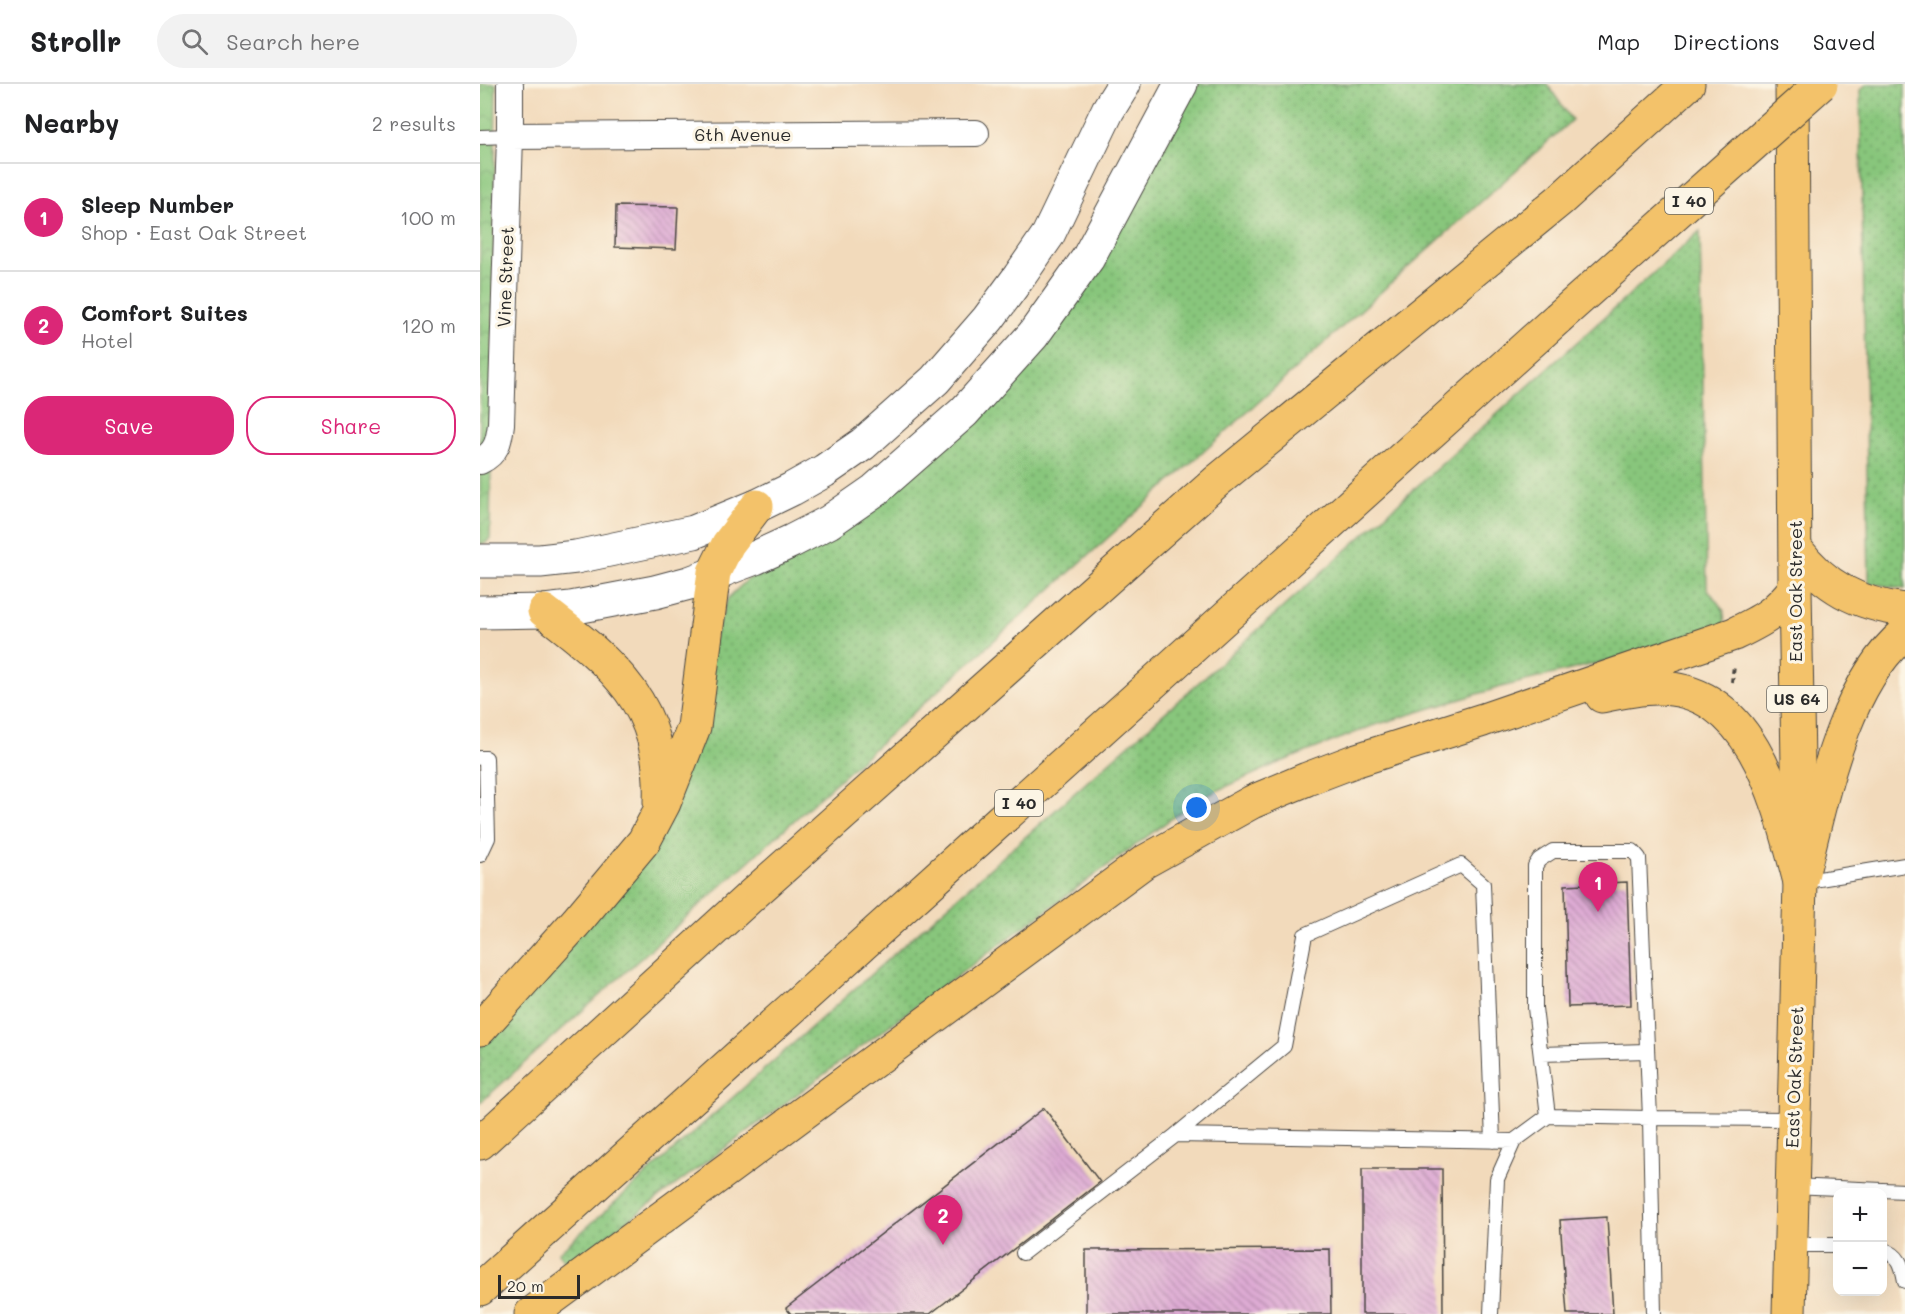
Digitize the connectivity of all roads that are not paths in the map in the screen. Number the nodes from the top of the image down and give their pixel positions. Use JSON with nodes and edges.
{"nodes":[{"id":1,"x":510,"y":84,"type":"edge"},
{"id":2,"x":1124,"y":84,"type":"edge"},
{"id":3,"x":1181,"y":84,"type":"edge"},
{"id":4,"x":1688,"y":84,"type":"edge"},
{"id":5,"x":1792,"y":84,"type":"edge"},
{"id":6,"x":1821,"y":84,"type":"edge"},
{"id":7,"x":976,"y":133,"type":"dead end"},
{"id":8,"x":510,"y":136,"type":"junction"},
{"id":9,"x":480,"y":137,"type":"edge"},
{"id":10,"x":480,"y":461,"type":"edge"},
{"id":11,"x":757,"y":506,"type":"junction"},
{"id":12,"x":1796,"y":549,"type":"junction"},
{"id":13,"x":480,"y":561,"type":"edge"},
{"id":14,"x":714,"y":572,"type":"junction"},
{"id":15,"x":1795,"y":588,"type":"junction"},
{"id":16,"x":1905,"y":610,"type":"edge"},
{"id":17,"x":544,"y":611,"type":"junction"},
{"id":18,"x":480,"y":612,"type":"edge"},
{"id":19,"x":1905,"y":633,"type":"edge"},
{"id":20,"x":1483,"y":720,"type":"junction"},
{"id":21,"x":480,"y":758,"type":"edge"},
{"id":22,"x":644,"y":841,"type":"junction"},
{"id":23,"x":480,"y":855,"type":"edge"},
{"id":24,"x":1905,"y":865,"type":"edge"},
{"id":25,"x":1800,"y":882,"type":"junction"},
{"id":26,"x":480,"y":1029,"type":"edge"},
{"id":27,"x":1647,"y":1051,"type":"junction"},
{"id":28,"x":1541,"y":1054,"type":"junction"},
{"id":29,"x":1548,"y":1116,"type":"junction"},
{"id":30,"x":1650,"y":1118,"type":"junction"},
{"id":31,"x":1794,"y":1119,"type":"junction"},
{"id":32,"x":1176,"y":1135,"type":"junction"},
{"id":33,"x":1492,"y":1141,"type":"junction"},
{"id":34,"x":1514,"y":1141,"type":"junction"},
{"id":35,"x":480,"y":1143,"type":"edge"},
{"id":36,"x":1792,"y":1185,"type":"junction"},
{"id":37,"x":1905,"y":1191,"type":"edge"},
{"id":38,"x":1790,"y":1245,"type":"junction"},
{"id":39,"x":1833,"y":1245,"type":"edge"},
{"id":40,"x":1887,"y":1250,"type":"edge"},
{"id":41,"x":1905,"y":1250,"type":"edge"},
{"id":42,"x":1887,"y":1251,"type":"edge"},
{"id":43,"x":1023,"y":1252,"type":"dead end"},
{"id":44,"x":1905,"y":1281,"type":"edge"},
{"id":45,"x":480,"y":1289,"type":"edge"},
{"id":46,"x":531,"y":1314,"type":"edge"},
{"id":47,"x":1491,"y":1314,"type":"edge"},
{"id":48,"x":1654,"y":1314,"type":"edge"},
{"id":49,"x":1789,"y":1314,"type":"edge"}],
"edges":[{"from":1,"to":8,"type":"street","name":"Vine Street"},
{"from":2,"to":11,"type":"street"},
{"from":3,"to":14,"type":"street"},
{"from":4,"to":35,"type":"highway"},
{"from":5,"to":12,"type":"highway","name":"East Oak Street","number":"US 64"},
{"from":6,"to":45,"type":"highway","number":"I 40","bridge":true},
{"from":7,"to":8,"type":"street","name":"6th Avenue"},
{"from":8,"to":9,"type":"lane"},
{"from":8,"to":10,"type":"street","name":"Vine Street"},
{"from":11,"to":13,"type":"street"},
{"from":11,"to":14,"type":"highway"},
{"from":12,"to":15,"type":"highway","name":"East Oak Street","number":"US 64"},
{"from":12,"to":16,"type":"highway"},
{"from":14,"to":17,"type":"street"},
{"from":14,"to":22,"type":"highway"},
{"from":15,"to":20,"type":"highway"},
{"from":15,"to":25,"type":"highway","name":"East Oak Street","number":"US 64"},
{"from":17,"to":18,"type":"street"},
{"from":17,"to":22,"type":"highway"},
{"from":19,"to":25,"type":"highway"},
{"from":20,"to":25,"type":"highway"},
{"from":20,"to":46,"type":"highway"},
{"from":21,"to":23,"type":"lane"},
{"from":22,"to":26,"type":"highway"},
{"from":24,"to":25,"type":"lane"},
{"from":25,"to":31,"type":"highway","name":"East Oak Street","number":"US 64"},
{"from":27,"to":28,"type":"lane"},
{"from":27,"to":28,"type":"lane"},
{"from":27,"to":30,"type":"lane"},
{"from":28,"to":29,"type":"lane"},
{"from":29,"to":30,"type":"lane"},
{"from":29,"to":34,"type":"lane"},
{"from":30,"to":31,"type":"lane"},
{"from":30,"to":48,"type":"lane"},
{"from":31,"to":36,"type":"highway","name":"East Oak Street","number":"US 64"},
{"from":32,"to":33,"type":"lane"},
{"from":32,"to":33,"type":"lane"},
{"from":32,"to":43,"type":"lane"},
{"from":33,"to":34,"type":"lane"},
{"from":34,"to":47,"type":"lane"},
{"from":36,"to":37,"type":"lane"},
{"from":36,"to":38,"type":"highway","name":"East Oak Street","number":"US 64"},
{"from":38,"to":39,"type":"lane"},
{"from":38,"to":49,"type":"highway","name":"East Oak Street","number":"US 64"},
{"from":40,"to":41,"type":"lane"},
{"from":42,"to":44,"type":"lane"}]}
